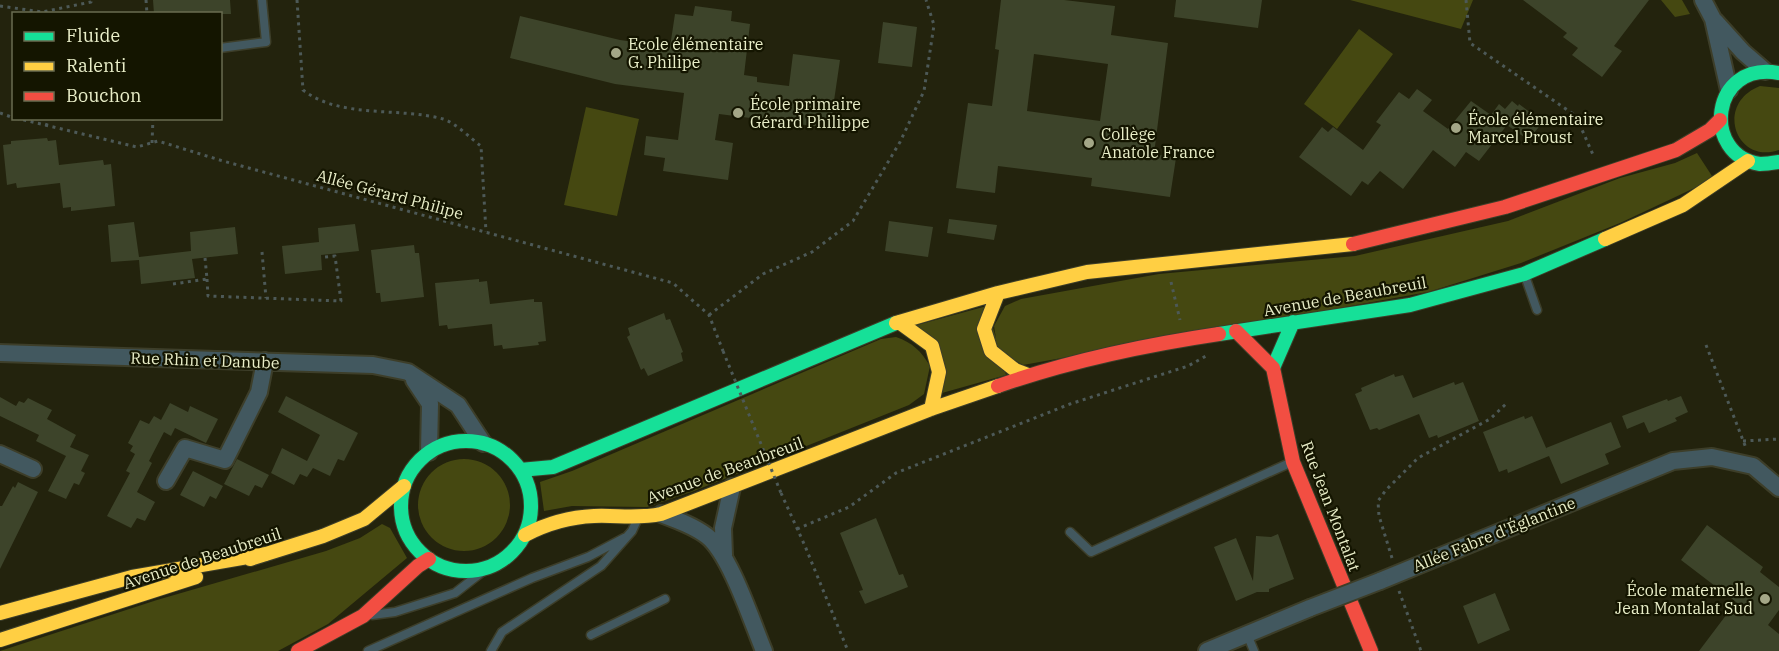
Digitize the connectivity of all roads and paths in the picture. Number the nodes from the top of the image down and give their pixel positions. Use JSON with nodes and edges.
{"nodes":[{"id":1,"x":91,"y":0,"type":"edge"},
{"id":2,"x":262,"y":0,"type":"edge"},
{"id":3,"x":297,"y":0,"type":"edge"},
{"id":4,"x":926,"y":0,"type":"edge"},
{"id":5,"x":1466,"y":0,"type":"edge"},
{"id":6,"x":1703,"y":0,"type":"edge"},
{"id":7,"x":0,"y":6,"type":"edge"},
{"id":8,"x":37,"y":12,"type":"edge"},
{"id":9,"x":1713,"y":19,"type":"junction"},
{"id":10,"x":222,"y":48,"type":"edge"},
{"id":11,"x":1772,"y":72,"type":"edge"},
{"id":12,"x":1729,"y":90,"type":"junction"},
{"id":13,"x":23,"y":120,"type":"edge"},
{"id":14,"x":48,"y":120,"type":"edge"},
{"id":15,"x":153,"y":120,"type":"edge"},
{"id":16,"x":1720,"y":120,"type":"junction"},
{"id":17,"x":46,"y":126,"type":"junction"},
{"id":18,"x":152,"y":143,"type":"junction"},
{"id":19,"x":1748,"y":161,"type":"junction"},
{"id":20,"x":1779,"y":162,"type":"edge"},
{"id":21,"x":1597,"y":164,"type":"dead end"},
{"id":22,"x":486,"y":232,"type":"junction"},
{"id":23,"x":262,"y":252,"type":"dead end"},
{"id":24,"x":325,"y":257,"type":"dead end"},
{"id":25,"x":205,"y":258,"type":"dead end"},
{"id":26,"x":1166,"y":264,"type":"junction"},
{"id":27,"x":1524,"y":274,"type":"junction"},
{"id":28,"x":207,"y":279,"type":"junction"},
{"id":29,"x":173,"y":284,"type":"dead end"},
{"id":30,"x":998,"y":293,"type":"junction"},
{"id":31,"x":266,"y":298,"type":"junction"},
{"id":32,"x":1537,"y":310,"type":"dead end"},
{"id":33,"x":710,"y":315,"type":"junction"},
{"id":34,"x":899,"y":322,"type":"junction"},
{"id":35,"x":1293,"y":322,"type":"junction"},
{"id":36,"x":1236,"y":331,"type":"junction"},
{"id":37,"x":1184,"y":339,"type":"junction"},
{"id":38,"x":1706,"y":345,"type":"dead end"},
{"id":39,"x":0,"y":353,"type":"edge"},
{"id":40,"x":1208,"y":355,"type":"dead end"},
{"id":41,"x":265,"y":361,"type":"junction"},
{"id":42,"x":1188,"y":366,"type":"junction"},
{"id":43,"x":1273,"y":368,"type":"junction"},
{"id":44,"x":408,"y":372,"type":"junction"},
{"id":45,"x":1028,"y":375,"type":"junction"},
{"id":46,"x":1507,"y":403,"type":"dead end"},
{"id":47,"x":931,"y":409,"type":"junction"},
{"id":48,"x":1779,"y":439,"type":"edge"},
{"id":49,"x":1743,"y":441,"type":"junction"},
{"id":50,"x":483,"y":443,"type":"junction"},
{"id":51,"x":429,"y":452,"type":"junction"},
{"id":52,"x":0,"y":454,"type":"edge"},
{"id":53,"x":1293,"y":462,"type":"junction"},
{"id":54,"x":1753,"y":466,"type":"junction"},
{"id":55,"x":33,"y":470,"type":"dead end"},
{"id":56,"x":520,"y":470,"type":"junction"},
{"id":57,"x":165,"y":481,"type":"dead end"},
{"id":58,"x":404,"y":486,"type":"junction"},
{"id":59,"x":732,"y":487,"type":"junction"},
{"id":60,"x":1779,"y":488,"type":"edge"},
{"id":61,"x":662,"y":514,"type":"junction"},
{"id":62,"x":639,"y":517,"type":"junction"},
{"id":63,"x":797,"y":529,"type":"junction"},
{"id":64,"x":1070,"y":532,"type":"dead end"},
{"id":65,"x":525,"y":535,"type":"junction"},
{"id":66,"x":624,"y":538,"type":"junction"},
{"id":67,"x":266,"y":554,"type":"junction"},
{"id":68,"x":724,"y":555,"type":"junction"},
{"id":69,"x":429,"y":559,"type":"junction"},
{"id":70,"x":492,"y":565,"type":"junction"},
{"id":71,"x":1390,"y":577,"type":"junction"},
{"id":72,"x":666,"y":599,"type":"dead end"},
{"id":73,"x":0,"y":613,"type":"edge"},
{"id":74,"x":363,"y":616,"type":"junction"},
{"id":75,"x":1247,"y":634,"type":"junction"},
{"id":76,"x":591,"y":635,"type":"dead end"},
{"id":77,"x":0,"y":640,"type":"edge"},
{"id":78,"x":298,"y":651,"type":"edge"},
{"id":79,"x":368,"y":651,"type":"edge"},
{"id":80,"x":491,"y":651,"type":"edge"},
{"id":81,"x":764,"y":651,"type":"edge"},
{"id":82,"x":848,"y":651,"type":"edge"},
{"id":83,"x":1207,"y":651,"type":"edge"},
{"id":84,"x":1254,"y":651,"type":"edge"},
{"id":85,"x":1371,"y":651,"type":"edge"},
{"id":86,"x":1422,"y":651,"type":"edge"}],
"edges":[{"from":1,"to":8,"type":"path"},
{"from":2,"to":10,"type":"lane"},
{"from":3,"to":22,"type":"path"},
{"from":4,"to":33,"type":"path"},
{"from":5,"to":21,"type":"path"},
{"from":6,"to":9,"type":"street"},
{"from":7,"to":8,"type":"path"},
{"from":9,"to":11,"type":"street"},
{"from":9,"to":12,"type":"street"},
{"from":11,"to":12,"type":"main road"},
{"from":12,"to":16,"type":"main road"},
{"from":13,"to":17,"type":"path","name":"Allée Gérard Philipe"},
{"from":14,"to":17,"type":"path"},
{"from":15,"to":18,"type":"path"},
{"from":16,"to":19,"type":"main road"},
{"from":16,"to":26,"type":"main road"},
{"from":17,"to":18,"type":"path","name":"Allée Gérard Philipe"},
{"from":18,"to":22,"type":"path","name":"Allée Gérard Philipe"},
{"from":19,"to":20,"type":"main road"},
{"from":19,"to":27,"type":"main road","name":"Avenue de Beaubreuil"},
{"from":22,"to":33,"type":"path","name":"Allée Gérard Philipe"},
{"from":23,"to":31,"type":"path"},
{"from":24,"to":31,"type":"path"},
{"from":25,"to":28,"type":"path"},
{"from":26,"to":30,"type":"main road"},
{"from":26,"to":37,"type":"path"},
{"from":27,"to":32,"type":"lane"},
{"from":27,"to":35,"type":"main road","name":"Avenue de Beaubreuil"},
{"from":28,"to":29,"type":"path"},
{"from":28,"to":31,"type":"path"},
{"from":30,"to":34,"type":"main road"},
{"from":30,"to":45,"type":"main road"},
{"from":33,"to":63,"type":"path","name":"Allée Gérard Philipe","bridge":true},
{"from":34,"to":47,"type":"main road"},
{"from":34,"to":56,"type":"main road"},
{"from":35,"to":36,"type":"main road","name":"Avenue de Beaubreuil"},
{"from":35,"to":43,"type":"main road"},
{"from":36,"to":37,"type":"main road","name":"Avenue de Beaubreuil"},
{"from":36,"to":43,"type":"main road"},
{"from":37,"to":42,"type":"path"},
{"from":37,"to":45,"type":"main road","name":"Avenue de Beaubreuil"},
{"from":38,"to":49,"type":"path"},
{"from":39,"to":41,"type":"street","name":"Rue Rhin et Danube"},
{"from":40,"to":42,"type":"path"},
{"from":41,"to":44,"type":"street","name":"Rue Rhin et Danube"},
{"from":41,"to":57,"type":"street"},
{"from":42,"to":63,"type":"path"},
{"from":43,"to":53,"type":"main road","name":"Rue Jean Montalat"},
{"from":44,"to":50,"type":"street","name":"Rue Rhin et Danube"},
{"from":44,"to":51,"type":"street"},
{"from":45,"to":47,"type":"main road","name":"Avenue de Beaubreuil"},
{"from":46,"to":71,"type":"path"},
{"from":47,"to":59,"type":"main road","name":"Avenue de Beaubreuil"},
{"from":48,"to":49,"type":"path"},
{"from":49,"to":54,"type":"path"},
{"from":50,"to":51,"type":"main road","name":"Avenue de Beaubreuil"},
{"from":50,"to":56,"type":"main road","name":"Avenue de Beaubreuil"},
{"from":51,"to":58,"type":"main road","name":"Avenue de Beaubreuil"},
{"from":52,"to":55,"type":"street"},
{"from":53,"to":64,"type":"lane"},
{"from":53,"to":85,"type":"main road","name":"Rue Jean Montalat"},
{"from":54,"to":60,"type":"street","name":"Allée Fabre d'Églantine"},
{"from":54,"to":71,"type":"street","name":"Allée Fabre d'Églantine"},
{"from":56,"to":65,"type":"main road","name":"Avenue de Beaubreuil"},
{"from":58,"to":67,"type":"main road","name":"Avenue de Beaubreuil"},
{"from":58,"to":69,"type":"main road","name":"Avenue de Beaubreuil"},
{"from":59,"to":61,"type":"main road","name":"Avenue de Beaubreuil"},
{"from":59,"to":68,"type":"street"},
{"from":61,"to":62,"type":"main road","name":"Avenue de Beaubreuil"},
{"from":61,"to":68,"type":"street"},
{"from":62,"to":65,"type":"main road","name":"Avenue de Beaubreuil"},
{"from":62,"to":66,"type":"lane"},
{"from":63,"to":82,"type":"path","name":"Allée Gérard Philipe"},
{"from":65,"to":70,"type":"main road","name":"Avenue de Beaubreuil"},
{"from":66,"to":79,"type":"lane"},
{"from":66,"to":80,"type":"lane"},
{"from":67,"to":73,"type":"main road"},
{"from":67,"to":77,"type":"main road","name":"Avenue de Beaubreuil"},
{"from":68,"to":81,"type":"street"},
{"from":69,"to":70,"type":"main road","name":"Avenue de Beaubreuil"},
{"from":69,"to":74,"type":"main road"},
{"from":70,"to":74,"type":"lane"},
{"from":71,"to":75,"type":"street","name":"Allée Fabre d'Églantine","bridge":true},
{"from":71,"to":86,"type":"path"},
{"from":72,"to":76,"type":"lane"},
{"from":74,"to":78,"type":"main road"},
{"from":75,"to":83,"type":"street","name":"Allée Fabre d'Églantine"},
{"from":75,"to":84,"type":"lane"}]}
